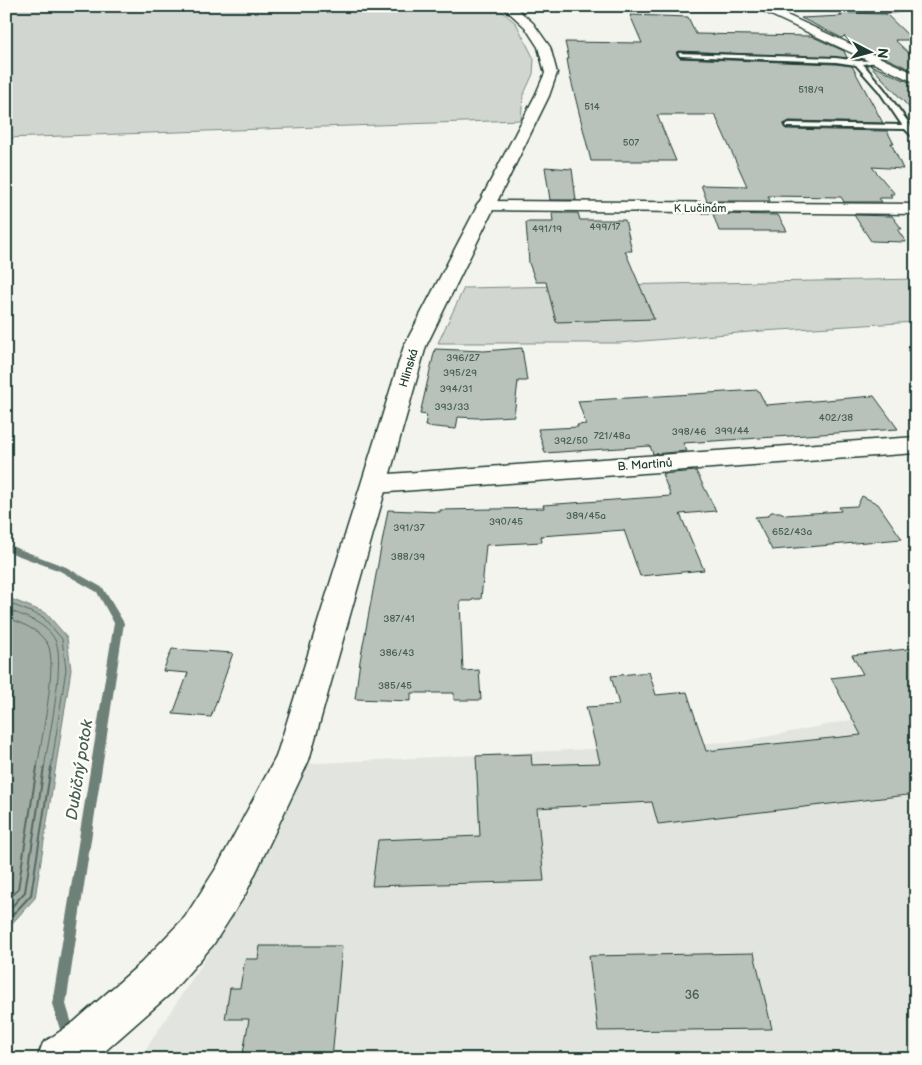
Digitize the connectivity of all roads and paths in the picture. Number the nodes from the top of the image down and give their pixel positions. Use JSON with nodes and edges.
{"nodes":[{"id":1,"x":507,"y":6,"type":"edge"},
{"id":2,"x":913,"y":6,"type":"edge"},
{"id":3,"x":652,"y":7,"type":"edge"},
{"id":4,"x":759,"y":7,"type":"edge"},
{"id":5,"x":680,"y":54,"type":"dead end"},
{"id":6,"x":901,"y":59,"type":"dead end"},
{"id":7,"x":875,"y":60,"type":"junction"},
{"id":8,"x":858,"y":63,"type":"junction"},
{"id":9,"x":916,"y":79,"type":"edge"},
{"id":10,"x":789,"y":125,"type":"dead end"},
{"id":11,"x":907,"y":127,"type":"junction"},
{"id":12,"x":916,"y":138,"type":"edge"},
{"id":13,"x":485,"y":206,"type":"junction"},
{"id":14,"x":916,"y":209,"type":"edge"},
{"id":15,"x":916,"y":445,"type":"edge"},
{"id":16,"x":375,"y":484,"type":"junction"},
{"id":17,"x":74,"y":1048,"type":"edge"}],
"edges":[{"from":1,"to":13,"type":"street","name":"Hlinská"},
{"from":2,"to":4,"type":"street"},
{"from":3,"to":4,"type":"lane"},
{"from":4,"to":7,"type":"street"},
{"from":5,"to":8,"type":"lane"},
{"from":6,"to":7,"type":"street"},
{"from":7,"to":8,"type":"lane"},
{"from":7,"to":9,"type":"street"},
{"from":8,"to":11,"type":"lane"},
{"from":10,"to":11,"type":"lane"},
{"from":11,"to":12,"type":"lane"},
{"from":13,"to":14,"type":"street","name":"K Lučinám"},
{"from":13,"to":16,"type":"street","name":"Hlinská"},
{"from":15,"to":16,"type":"street","name":"B. Martinů"},
{"from":16,"to":17,"type":"street","name":"Hlinská"}]}
